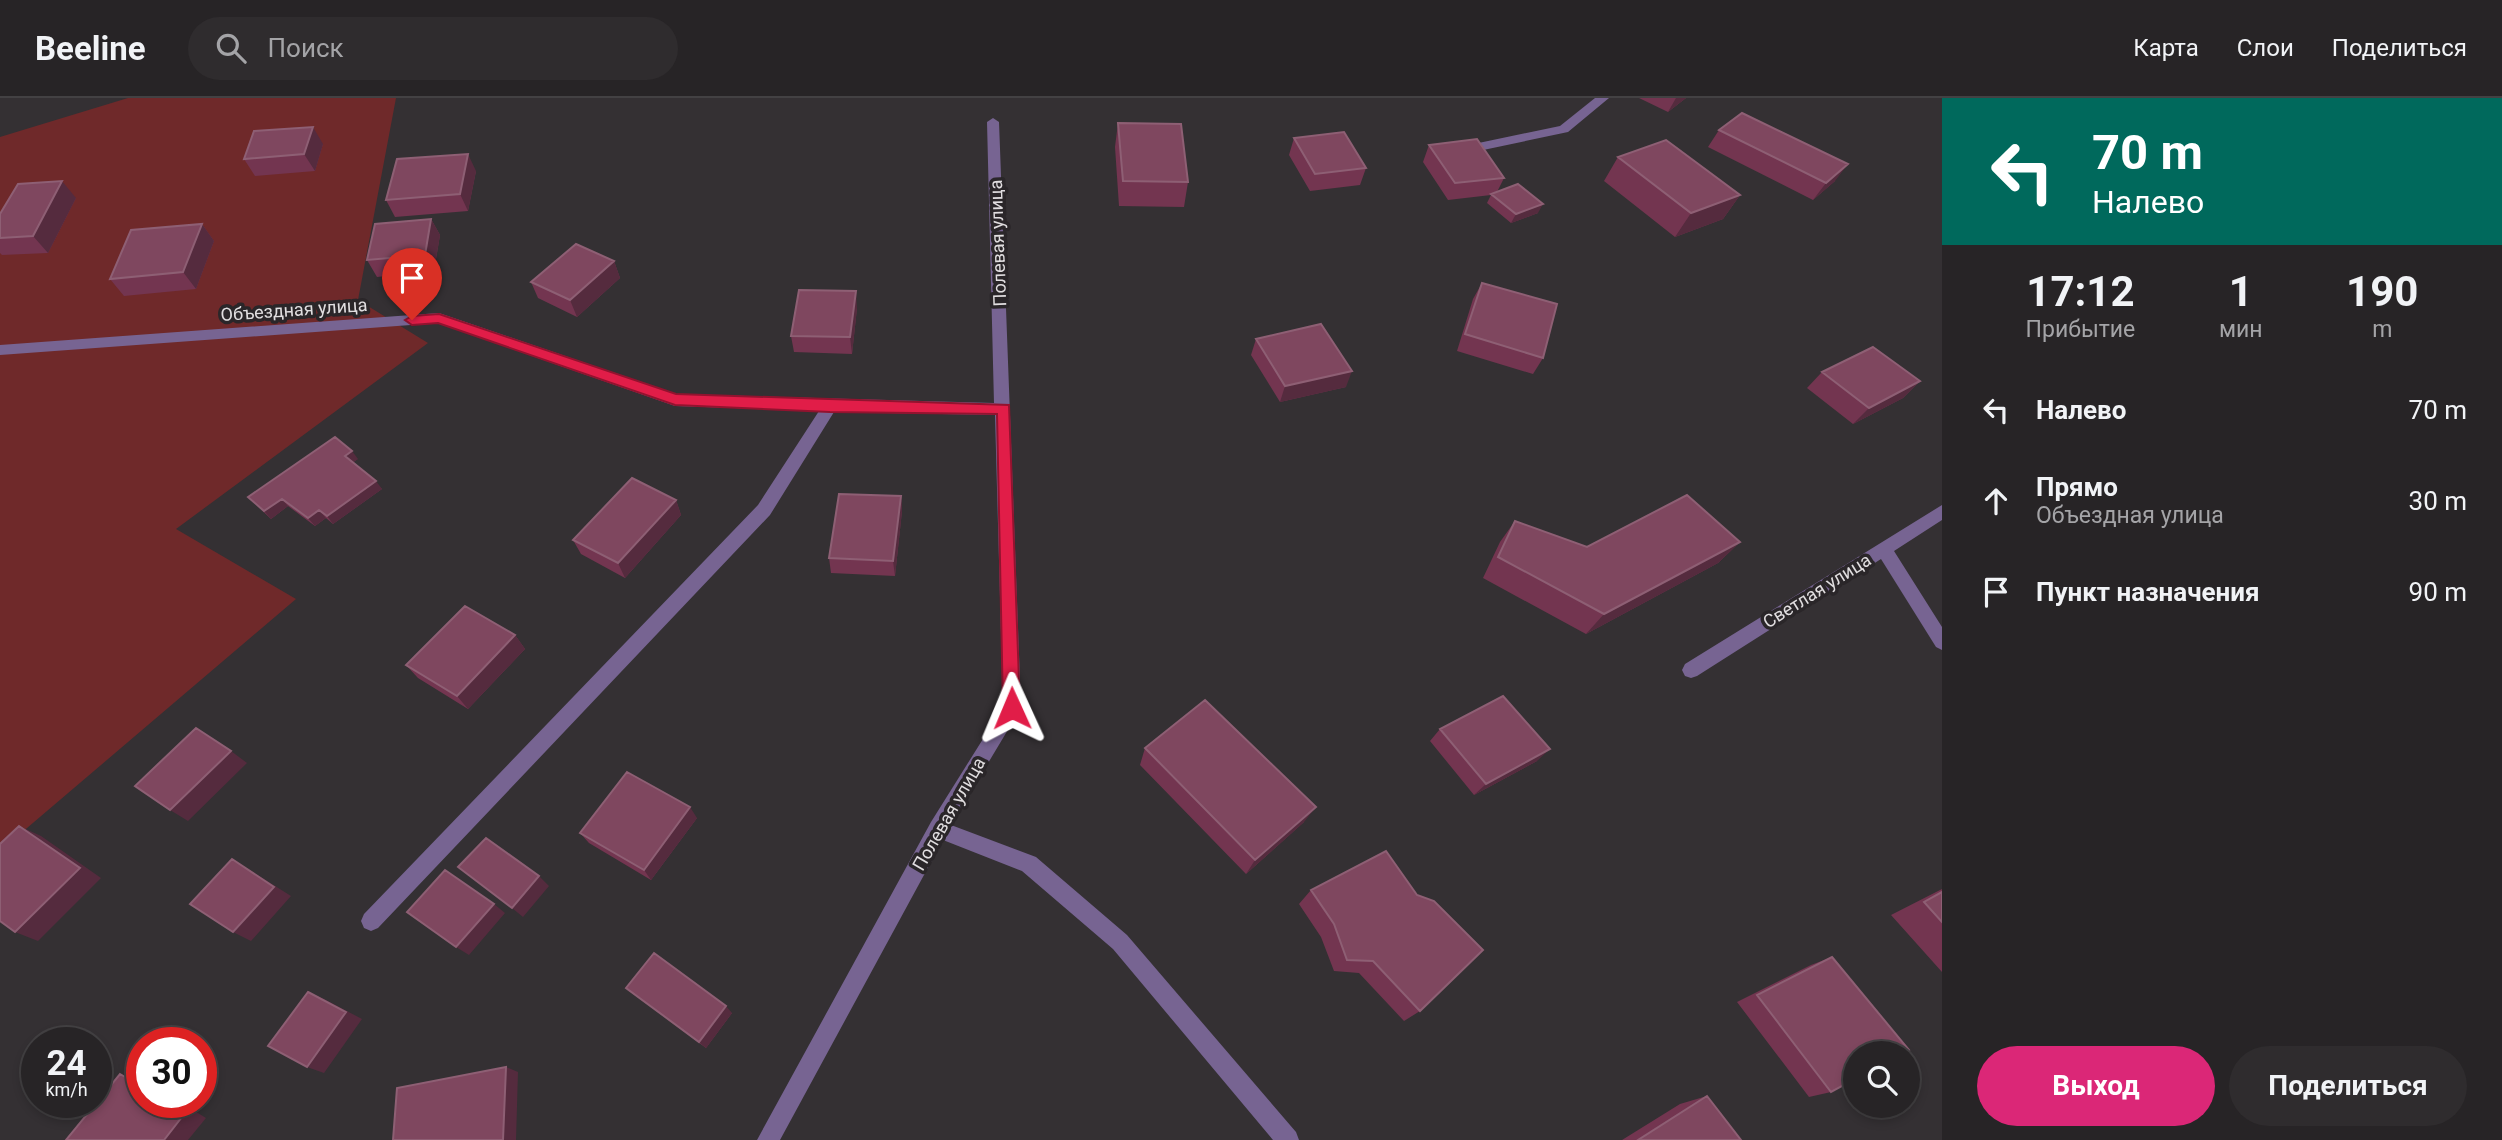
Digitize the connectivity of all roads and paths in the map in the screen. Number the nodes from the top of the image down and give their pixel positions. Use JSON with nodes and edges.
{"nodes":[{"id":1,"x":1603,"y":98,"type":"edge"},
{"id":2,"x":993,"y":122,"type":"dead end"},
{"id":3,"x":1469,"y":149,"type":"edge"},
{"id":4,"x":0,"y":350,"type":"edge"},
{"id":5,"x":830,"y":406,"type":"junction"},
{"id":6,"x":1004,"y":409,"type":"junction"},
{"id":7,"x":1942,"y":512,"type":"edge"},
{"id":8,"x":1884,"y":549,"type":"junction"},
{"id":9,"x":1942,"y":642,"type":"edge"},
{"id":10,"x":1691,"y":670,"type":"dead end"},
{"id":11,"x":938,"y":830,"type":"junction"},
{"id":12,"x":371,"y":921,"type":"dead end"},
{"id":13,"x":768,"y":1140,"type":"edge"},
{"id":14,"x":1288,"y":1140,"type":"edge"}],
"edges":[{"from":1,"to":3,"type":"street"},
{"from":2,"to":6,"type":"street","name":"Полевая улица"},
{"from":4,"to":5,"type":"street","name":"Объездная улица"},
{"from":5,"to":6,"type":"street","name":"Объездная улица"},
{"from":5,"to":12,"type":"street"},
{"from":6,"to":11,"type":"street","name":"Полевая улица"},
{"from":7,"to":8,"type":"street","name":"Светлая улица"},
{"from":8,"to":9,"type":"street"},
{"from":8,"to":10,"type":"street","name":"Светлая улица"},
{"from":11,"to":13,"type":"street","name":"Полевая улица"},
{"from":11,"to":14,"type":"street"}]}
